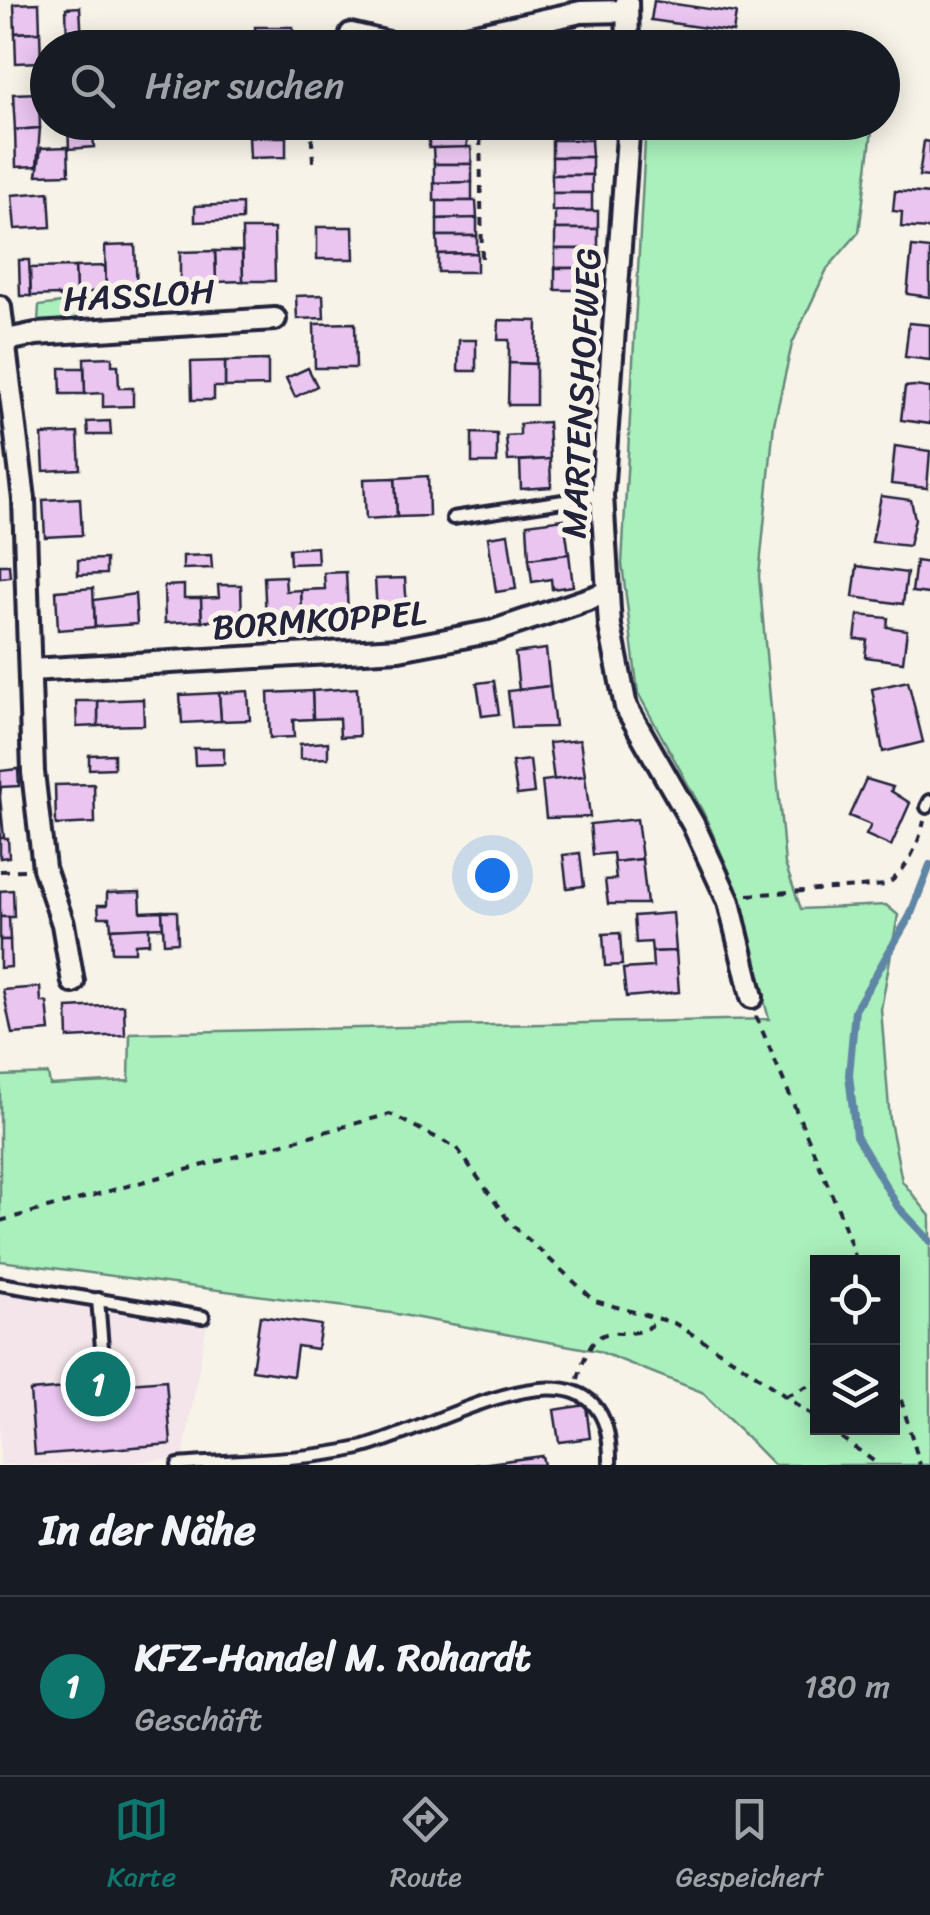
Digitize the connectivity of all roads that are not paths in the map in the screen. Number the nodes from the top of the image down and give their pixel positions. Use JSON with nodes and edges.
{"nodes":[{"id":1,"x":627,"y":5,"type":"edge"},
{"id":2,"x":498,"y":30,"type":"edge"},
{"id":3,"x":628,"y":30,"type":"edge"},
{"id":4,"x":628,"y":140,"type":"edge"},
{"id":5,"x":0,"y":308,"type":"edge"},
{"id":6,"x":275,"y":320,"type":"dead end"},
{"id":7,"x":7,"y":340,"type":"junction"},
{"id":8,"x":602,"y":495,"type":"junction"},
{"id":9,"x":453,"y":518,"type":"dead end"},
{"id":10,"x":606,"y":592,"type":"junction"},
{"id":11,"x":30,"y":670,"type":"junction"},
{"id":12,"x":73,"y":982,"type":"dead end"},
{"id":13,"x":752,"y":997,"type":"road end"},
{"id":14,"x":0,"y":1284,"type":"edge"},
{"id":15,"x":98,"y":1300,"type":"junction"},
{"id":16,"x":203,"y":1317,"type":"dead end"},
{"id":17,"x":105,"y":1385,"type":"dead end"},
{"id":18,"x":178,"y":1465,"type":"edge"},
{"id":19,"x":610,"y":1465,"type":"edge"}],
"edges":[{"from":1,"to":2,"type":"street"},
{"from":1,"to":3,"type":"street"},
{"from":4,"to":8,"type":"street","name":"MARTENSHOFWEG"},
{"from":5,"to":7,"type":"street"},
{"from":6,"to":7,"type":"street","name":"HASSLOH"},
{"from":7,"to":11,"type":"street"},
{"from":8,"to":9,"type":"lane"},
{"from":8,"to":10,"type":"street","name":"MARTENSHOFWEG"},
{"from":10,"to":11,"type":"street","name":"BORMKOPPEL"},
{"from":10,"to":13,"type":"street","name":"MARTENSHOFWEG"},
{"from":11,"to":12,"type":"street"},
{"from":14,"to":15,"type":"lane"},
{"from":15,"to":16,"type":"lane"},
{"from":15,"to":17,"type":"lane"},
{"from":18,"to":19,"type":"lane"}]}
